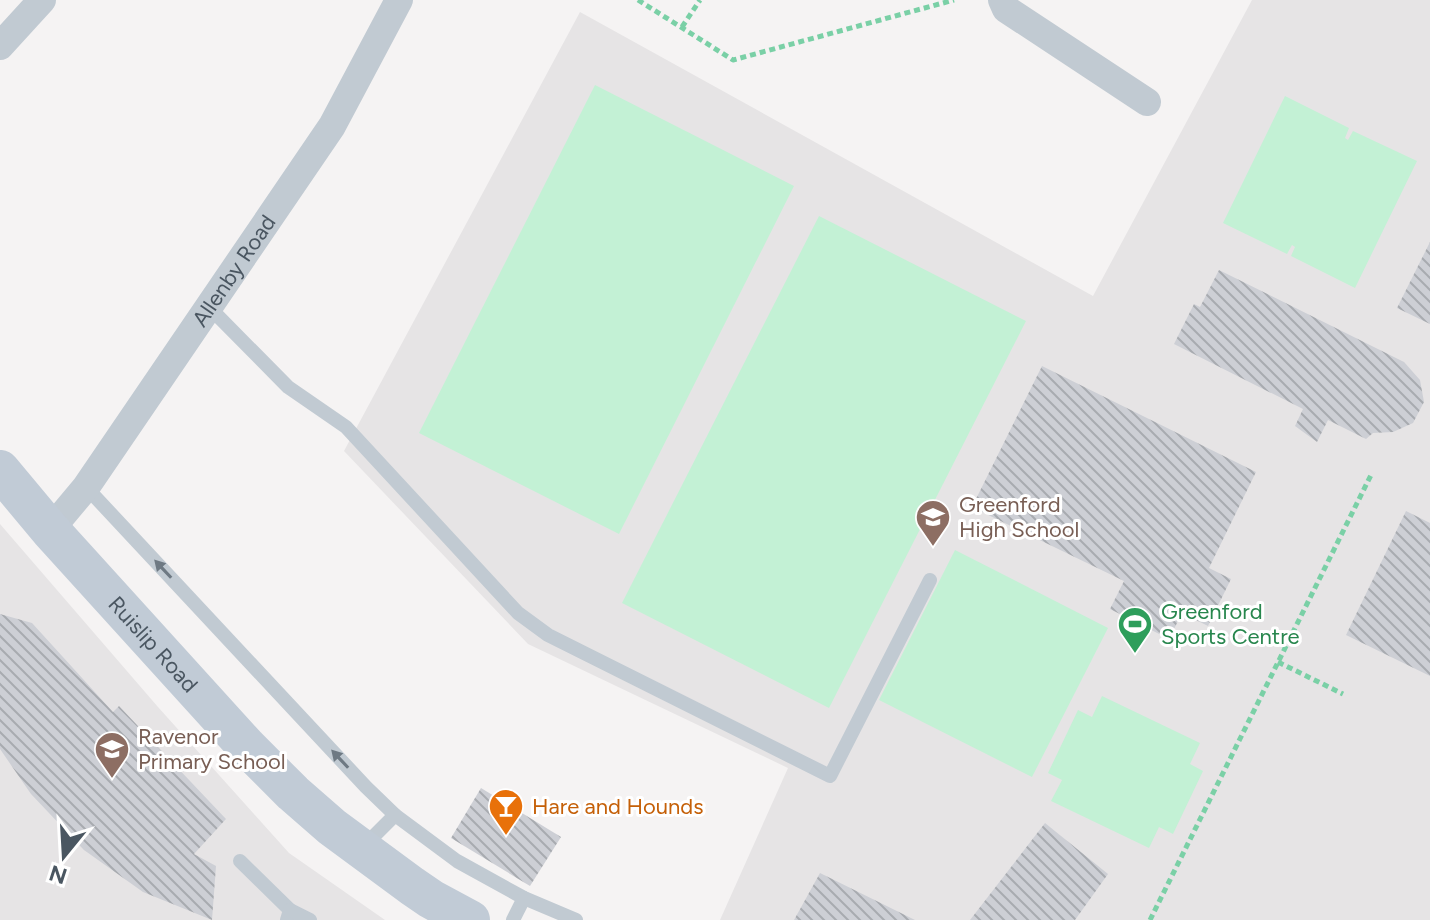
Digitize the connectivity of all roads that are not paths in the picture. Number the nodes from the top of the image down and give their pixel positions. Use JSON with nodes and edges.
{"nodes":[{"id":1,"x":42,"y":0,"type":"edge"},
{"id":2,"x":399,"y":0,"type":"edge"},
{"id":3,"x":1002,"y":0,"type":"edge"},
{"id":4,"x":0,"y":46,"type":"edge"},
{"id":5,"x":1147,"y":102,"type":"dead end"},
{"id":6,"x":209,"y":307,"type":"junction"},
{"id":7,"x":0,"y":470,"type":"edge"},
{"id":8,"x":86,"y":487,"type":"junction"},
{"id":9,"x":50,"y":530,"type":"junction"},
{"id":10,"x":930,"y":580,"type":"dead end"},
{"id":11,"x":395,"y":815,"type":"junction"},
{"id":12,"x":360,"y":849,"type":"junction"},
{"id":13,"x":240,"y":861,"type":"dead end"},
{"id":14,"x":524,"y":898,"type":"junction"},
{"id":15,"x":288,"y":915,"type":"edge"},
{"id":16,"x":460,"y":918,"type":"edge"},
{"id":17,"x":310,"y":920,"type":"edge"},
{"id":18,"x":513,"y":920,"type":"edge"},
{"id":19,"x":576,"y":920,"type":"edge"}],
"edges":[{"from":1,"to":4,"type":"street"},
{"from":2,"to":6,"type":"street","name":"Allenby Road"},
{"from":3,"to":5,"type":"street"},
{"from":6,"to":8,"type":"street","name":"Allenby Road"},
{"from":6,"to":10,"type":"lane"},
{"from":7,"to":9,"type":"main road","name":"Ruislip Road"},
{"from":8,"to":9,"type":"street","name":"Allenby Road"},
{"from":11,"to":8,"type":"lane","one_way":true},
{"from":9,"to":12,"type":"main road","name":"Ruislip Road"},
{"from":11,"to":12,"type":"lane"},
{"from":11,"to":14,"type":"lane"},
{"from":12,"to":16,"type":"main road","name":"Ruislip Road"},
{"from":13,"to":15,"type":"lane"},
{"from":14,"to":18,"type":"lane"},
{"from":14,"to":19,"type":"lane"},
{"from":15,"to":17,"type":"lane"}]}
